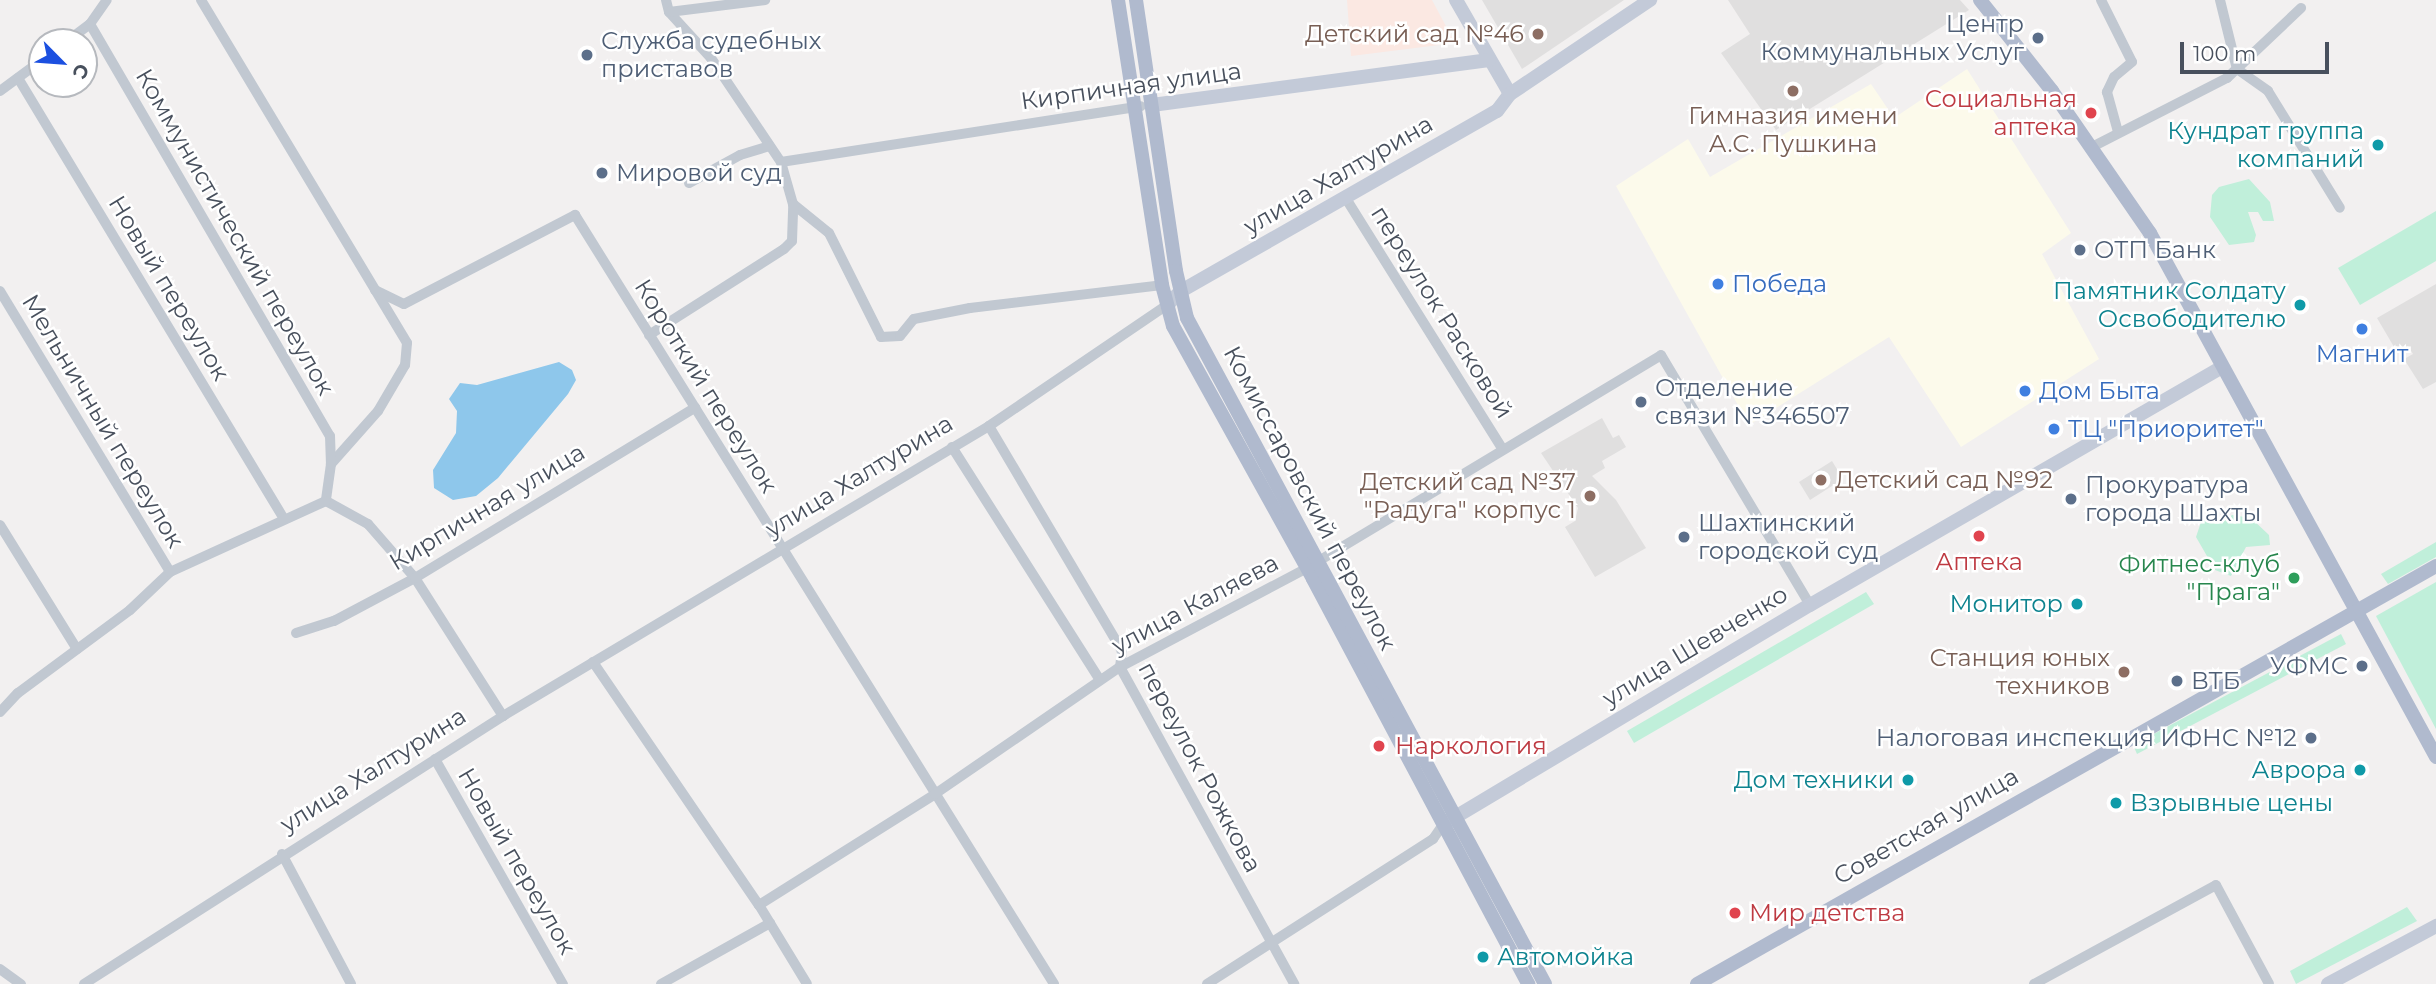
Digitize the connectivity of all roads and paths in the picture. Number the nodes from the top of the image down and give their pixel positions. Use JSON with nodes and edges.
{"nodes":[{"id":1,"x":107,"y":0,"type":"edge"},
{"id":2,"x":201,"y":0,"type":"edge"},
{"id":3,"x":666,"y":0,"type":"edge"},
{"id":4,"x":765,"y":0,"type":"edge"},
{"id":5,"x":1118,"y":0,"type":"edge"},
{"id":6,"x":1136,"y":0,"type":"edge"},
{"id":7,"x":1456,"y":0,"type":"edge"},
{"id":8,"x":1650,"y":0,"type":"edge"},
{"id":9,"x":1980,"y":0,"type":"edge"},
{"id":10,"x":2101,"y":0,"type":"edge"},
{"id":11,"x":2220,"y":0,"type":"edge"},
{"id":12,"x":2301,"y":8,"type":"dead end"},
{"id":13,"x":669,"y":12,"type":"junction"},
{"id":14,"x":90,"y":24,"type":"junction"},
{"id":15,"x":85,"y":28,"type":"edge"},
{"id":16,"x":1489,"y":60,"type":"junction"},
{"id":17,"x":2237,"y":69,"type":"junction"},
{"id":18,"x":28,"y":70,"type":"edge"},
{"id":19,"x":18,"y":78,"type":"junction"},
{"id":20,"x":0,"y":91,"type":"edge"},
{"id":21,"x":1510,"y":94,"type":"junction"},
{"id":22,"x":1152,"y":105,"type":"junction"},
{"id":23,"x":1136,"y":107,"type":"junction"},
{"id":24,"x":2118,"y":132,"type":"junction"},
{"id":25,"x":770,"y":146,"type":"junction"},
{"id":26,"x":2090,"y":148,"type":"junction"},
{"id":27,"x":781,"y":162,"type":"junction"},
{"id":28,"x":689,"y":183,"type":"dead end"},
{"id":29,"x":1345,"y":197,"type":"junction"},
{"id":30,"x":793,"y":204,"type":"junction"},
{"id":31,"x":2340,"y":208,"type":"dead end"},
{"id":32,"x":1162,"y":285,"type":"junction"},
{"id":33,"x":375,"y":290,"type":"junction"},
{"id":34,"x":1181,"y":291,"type":"junction"},
{"id":35,"x":0,"y":292,"type":"edge"},
{"id":36,"x":1167,"y":305,"type":"junction"},
{"id":37,"x":649,"y":335,"type":"junction"},
{"id":38,"x":2221,"y":368,"type":"junction"},
{"id":39,"x":695,"y":408,"type":"junction"},
{"id":40,"x":989,"y":426,"type":"junction"},
{"id":41,"x":952,"y":447,"type":"junction"},
{"id":42,"x":1502,"y":449,"type":"junction"},
{"id":43,"x":331,"y":464,"type":"junction"},
{"id":44,"x":326,"y":501,"type":"junction"},
{"id":45,"x":284,"y":519,"type":"junction"},
{"id":46,"x":0,"y":525,"type":"edge"},
{"id":47,"x":782,"y":548,"type":"junction"},
{"id":48,"x":1313,"y":565,"type":"junction"},
{"id":49,"x":2436,"y":566,"type":"edge"},
{"id":50,"x":170,"y":572,"type":"junction"},
{"id":51,"x":415,"y":579,"type":"junction"},
{"id":52,"x":1810,"y":605,"type":"junction"},
{"id":53,"x":2357,"y":612,"type":"junction"},
{"id":54,"x":296,"y":633,"type":"dead end"},
{"id":55,"x":77,"y":649,"type":"junction"},
{"id":56,"x":593,"y":662,"type":"junction"},
{"id":57,"x":1120,"y":667,"type":"junction"},
{"id":58,"x":1100,"y":680,"type":"junction"},
{"id":59,"x":0,"y":712,"type":"edge"},
{"id":60,"x":503,"y":716,"type":"junction"},
{"id":61,"x":2436,"y":755,"type":"edge"},
{"id":62,"x":435,"y":759,"type":"junction"},
{"id":63,"x":935,"y":794,"type":"junction"},
{"id":64,"x":1454,"y":815,"type":"junction"},
{"id":65,"x":1442,"y":826,"type":"junction"},
{"id":66,"x":282,"y":854,"type":"junction"},
{"id":67,"x":760,"y":905,"type":"junction"},
{"id":68,"x":770,"y":923,"type":"junction"},
{"id":69,"x":2436,"y":926,"type":"edge"},
{"id":70,"x":1271,"y":944,"type":"junction"},
{"id":71,"x":0,"y":968,"type":"edge"},
{"id":72,"x":21,"y":984,"type":"edge"},
{"id":73,"x":84,"y":984,"type":"edge"},
{"id":74,"x":351,"y":984,"type":"edge"},
{"id":75,"x":563,"y":984,"type":"edge"},
{"id":76,"x":662,"y":984,"type":"edge"},
{"id":77,"x":807,"y":984,"type":"edge"},
{"id":78,"x":1055,"y":984,"type":"edge"},
{"id":79,"x":1206,"y":984,"type":"edge"},
{"id":80,"x":1294,"y":984,"type":"edge"},
{"id":81,"x":1528,"y":984,"type":"edge"},
{"id":82,"x":1545,"y":984,"type":"edge"},
{"id":83,"x":1697,"y":984,"type":"edge"},
{"id":84,"x":2034,"y":984,"type":"edge"},
{"id":85,"x":2269,"y":984,"type":"edge"},
{"id":86,"x":2328,"y":984,"type":"edge"}],
"edges":[{"from":1,"to":14,"type":"street"},
{"from":2,"to":33,"type":"street"},
{"from":3,"to":13,"type":"street"},
{"from":4,"to":13,"type":"street"},
{"from":5,"to":23,"type":"main road","name":"Комиссаровский переулок"},
{"from":6,"to":22,"type":"main road","name":"Комиссаровский переулок"},
{"from":7,"to":16,"type":"main road"},
{"from":8,"to":21,"type":"main road","name":"улица Халтурина"},
{"from":9,"to":26,"type":"main road"},
{"from":10,"to":24,"type":"street"},
{"from":11,"to":17,"type":"street"},
{"from":12,"to":17,"type":"street"},
{"from":13,"to":25,"type":"street"},
{"from":14,"to":15,"type":"street"},
{"from":14,"to":43,"type":"street","name":"Коммунистический переулок"},
{"from":16,"to":21,"type":"main road"},
{"from":16,"to":22,"type":"main road","name":"Кирпичная улица"},
{"from":17,"to":24,"type":"street"},
{"from":17,"to":31,"type":"street"},
{"from":18,"to":19,"type":"street"},
{"from":19,"to":20,"type":"street"},
{"from":19,"to":45,"type":"street","name":"Новый переулок"},
{"from":21,"to":29,"type":"main road","name":"улица Халтурина"},
{"from":22,"to":23,"type":"street","name":"Кирпичная улица"},
{"from":22,"to":34,"type":"main road","name":"Комиссаровский переулок"},
{"from":23,"to":27,"type":"street","name":"Кирпичная улица"},
{"from":23,"to":32,"type":"main road","name":"Комиссаровский переулок"},
{"from":24,"to":26,"type":"street"},
{"from":25,"to":27,"type":"street"},
{"from":25,"to":28,"type":"street"},
{"from":26,"to":38,"type":"main road"},
{"from":27,"to":30,"type":"street"},
{"from":29,"to":34,"type":"main road","name":"улица Халтурина"},
{"from":29,"to":42,"type":"street","name":"переулок Расковой"},
{"from":30,"to":32,"type":"street"},
{"from":30,"to":37,"type":"street"},
{"from":32,"to":36,"type":"main road","name":"Комиссаровский переулок"},
{"from":33,"to":37,"type":"street","name":"Короткий переулок"},
{"from":33,"to":43,"type":"street"},
{"from":34,"to":36,"type":"main road","name":"улица Халтурина"},
{"from":34,"to":48,"type":"main road","name":"Комиссаровский переулок"},
{"from":35,"to":50,"type":"street","name":"Мельничный переулок"},
{"from":36,"to":40,"type":"street","name":"улица Халтурина"},
{"from":36,"to":48,"type":"main road","name":"Комиссаровский переулок"},
{"from":37,"to":39,"type":"street","name":"Короткий переулок"},
{"from":38,"to":52,"type":"main road","name":"улица Шевченко"},
{"from":38,"to":53,"type":"main road"},
{"from":39,"to":47,"type":"street","name":"Короткий переулок"},
{"from":39,"to":51,"type":"street","name":"Кирпичная улица"},
{"from":40,"to":41,"type":"street","name":"улица Халтурина"},
{"from":40,"to":57,"type":"street","name":"переулок Рожкова"},
{"from":41,"to":47,"type":"street","name":"улица Халтурина"},
{"from":41,"to":58,"type":"street","name":"переулок Рожкова"},
{"from":42,"to":48,"type":"street","name":"улица Каляева"},
{"from":42,"to":52,"type":"street","name":"улица Каляева"},
{"from":43,"to":44,"type":"street"},
{"from":44,"to":45,"type":"street"},
{"from":44,"to":51,"type":"street"},
{"from":45,"to":50,"type":"street"},
{"from":46,"to":55,"type":"street"},
{"from":47,"to":56,"type":"street","name":"улица Халтурина"},
{"from":47,"to":63,"type":"street","name":"Короткий переулок"},
{"from":48,"to":57,"type":"street","name":"улица Каляева"},
{"from":48,"to":64,"type":"main road","name":"Комиссаровский переулок"},
{"from":48,"to":65,"type":"main road","name":"Комиссаровский переулок"},
{"from":49,"to":53,"type":"main road","name":"Советская улица"},
{"from":50,"to":55,"type":"street"},
{"from":51,"to":54,"type":"street","name":"Кирпичная улица"},
{"from":51,"to":60,"type":"street"},
{"from":52,"to":64,"type":"main road","name":"улица Шевченко"},
{"from":53,"to":61,"type":"main road"},
{"from":53,"to":83,"type":"main road","name":"Советская улица"},
{"from":55,"to":59,"type":"street"},
{"from":56,"to":60,"type":"street","name":"улица Халтурина"},
{"from":56,"to":67,"type":"street"},
{"from":57,"to":58,"type":"street","name":"улица Каляева"},
{"from":57,"to":70,"type":"street","name":"переулок Рожкова"},
{"from":58,"to":63,"type":"street","name":"улица Каляева"},
{"from":60,"to":62,"type":"street","name":"улица Халтурина"},
{"from":62,"to":66,"type":"street","name":"улица Халтурина"},
{"from":62,"to":75,"type":"street","name":"Новый переулок"},
{"from":63,"to":67,"type":"street","name":"улица Каляева"},
{"from":63,"to":78,"type":"street","name":"Короткий переулок"},
{"from":64,"to":65,"type":"main road","name":"улица Шевченко"},
{"from":64,"to":82,"type":"main road","name":"Комиссаровский переулок"},
{"from":65,"to":70,"type":"street","name":"улица Шевченко"},
{"from":65,"to":81,"type":"main road","name":"Комиссаровский переулок"},
{"from":66,"to":73,"type":"street","name":"улица Халтурина"},
{"from":66,"to":74,"type":"street"},
{"from":67,"to":68,"type":"street"},
{"from":68,"to":76,"type":"street"},
{"from":68,"to":77,"type":"street"},
{"from":69,"to":86,"type":"main road"},
{"from":70,"to":79,"type":"street","name":"улица Шевченко"},
{"from":70,"to":80,"type":"street","name":"переулок Рожкова"},
{"from":71,"to":72,"type":"street"},
{"from":84,"to":85,"type":"street"}]}
